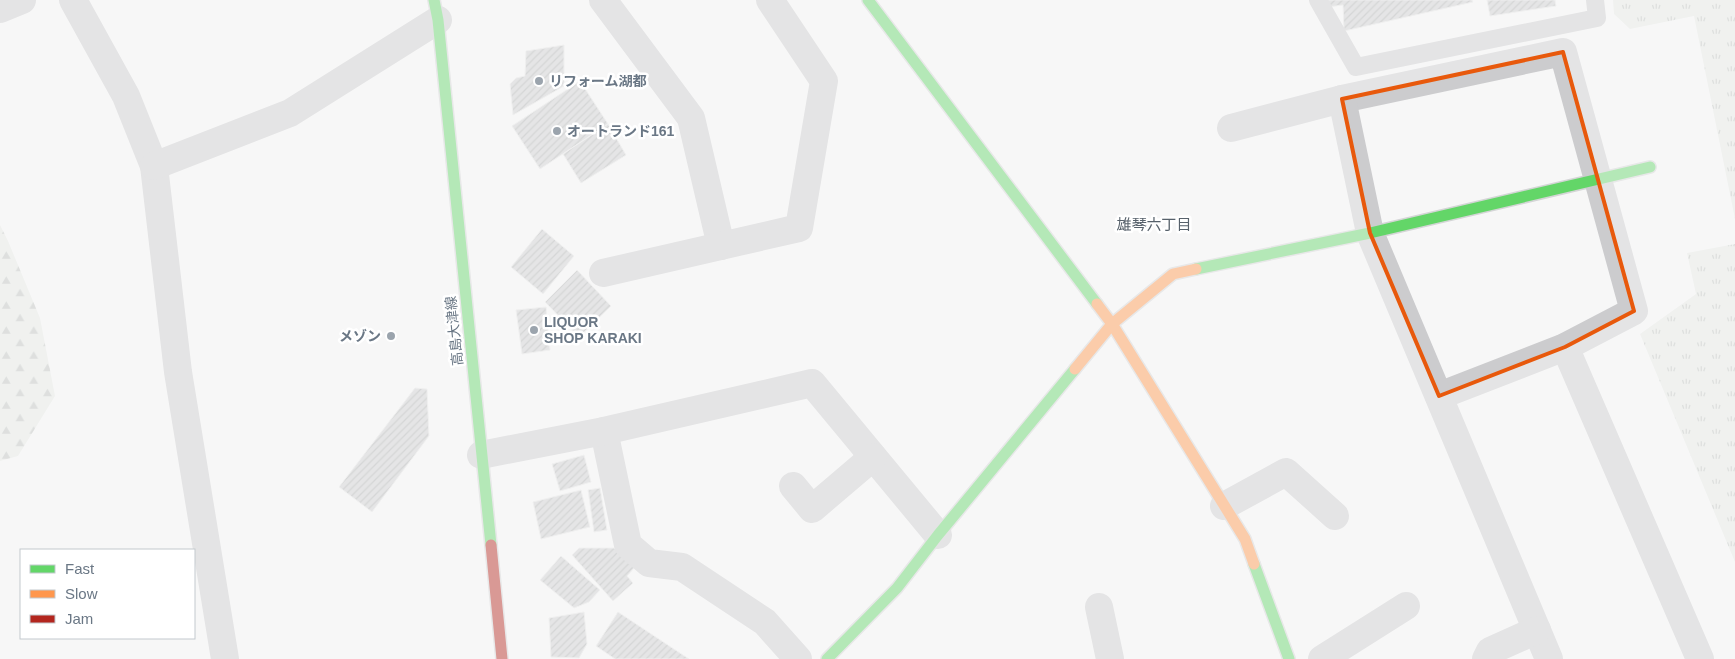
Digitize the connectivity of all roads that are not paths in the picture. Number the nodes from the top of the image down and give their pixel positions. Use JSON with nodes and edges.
{"nodes":[{"id":1,"x":22,"y":0,"type":"edge"},
{"id":2,"x":73,"y":0,"type":"edge"},
{"id":3,"x":603,"y":0,"type":"edge"},
{"id":4,"x":770,"y":0,"type":"edge"},
{"id":5,"x":868,"y":0,"type":"edge"},
{"id":6,"x":1318,"y":0,"type":"edge"},
{"id":7,"x":1595,"y":0,"type":"edge"},
{"id":8,"x":0,"y":9,"type":"edge"},
{"id":9,"x":436,"y":10,"type":"edge"},
{"id":10,"x":1342,"y":99,"type":"junction"},
{"id":11,"x":1231,"y":128,"type":"dead end"},
{"id":12,"x":154,"y":166,"type":"junction"},
{"id":13,"x":1650,"y":166,"type":"dead end"},
{"id":14,"x":1598,"y":180,"type":"junction"},
{"id":15,"x":1370,"y":233,"type":"junction"},
{"id":16,"x":721,"y":246,"type":"junction"},
{"id":17,"x":603,"y":273,"type":"dead end"},
{"id":18,"x":1112,"y":324,"type":"junction"},
{"id":19,"x":1565,"y":347,"type":"junction"},
{"id":20,"x":1439,"y":396,"type":"junction"},
{"id":21,"x":604,"y":431,"type":"junction"},
{"id":22,"x":481,"y":455,"type":"junction"},
{"id":23,"x":873,"y":457,"type":"junction"},
{"id":24,"x":792,"y":486,"type":"dead end"},
{"id":25,"x":1224,"y":506,"type":"junction"},
{"id":26,"x":1335,"y":516,"type":"dead end"},
{"id":27,"x":938,"y":535,"type":"junction"},
{"id":28,"x":1406,"y":606,"type":"dead end"},
{"id":29,"x":1099,"y":607,"type":"dead end"},
{"id":30,"x":1537,"y":630,"type":"junction"},
{"id":31,"x":225,"y":659,"type":"edge"},
{"id":32,"x":502,"y":659,"type":"edge"},
{"id":33,"x":798,"y":659,"type":"edge"},
{"id":34,"x":827,"y":659,"type":"edge"},
{"id":35,"x":1110,"y":659,"type":"edge"},
{"id":36,"x":1289,"y":659,"type":"edge"},
{"id":37,"x":1322,"y":659,"type":"edge"},
{"id":38,"x":1486,"y":659,"type":"edge"},
{"id":39,"x":1549,"y":659,"type":"edge"},
{"id":40,"x":1700,"y":659,"type":"edge"}],
"edges":[{"from":1,"to":8,"type":"street"},
{"from":2,"to":12,"type":"street"},
{"from":3,"to":16,"type":"street"},
{"from":4,"to":16,"type":"street"},
{"from":5,"to":18,"type":"street"},
{"from":6,"to":7,"type":"lane"},
{"from":9,"to":12,"type":"street"},
{"from":9,"to":22,"type":"street","name":"高島大津線"},
{"from":10,"to":11,"type":"street"},
{"from":10,"to":14,"type":"street"},
{"from":10,"to":15,"type":"street"},
{"from":12,"to":31,"type":"street"},
{"from":13,"to":14,"type":"street"},
{"from":14,"to":15,"type":"street"},
{"from":14,"to":19,"type":"street"},
{"from":15,"to":18,"type":"street"},
{"from":15,"to":20,"type":"street"},
{"from":16,"to":17,"type":"street"},
{"from":18,"to":25,"type":"street"},
{"from":18,"to":27,"type":"street"},
{"from":19,"to":20,"type":"street"},
{"from":19,"to":40,"type":"street"},
{"from":20,"to":30,"type":"street"},
{"from":21,"to":22,"type":"street"},
{"from":21,"to":23,"type":"street"},
{"from":21,"to":33,"type":"street"},
{"from":22,"to":32,"type":"street","name":"高島大津線"},
{"from":23,"to":24,"type":"street"},
{"from":23,"to":27,"type":"street"},
{"from":25,"to":26,"type":"street"},
{"from":25,"to":36,"type":"street"},
{"from":27,"to":34,"type":"street"},
{"from":28,"to":37,"type":"street"},
{"from":29,"to":35,"type":"street"},
{"from":30,"to":38,"type":"street"},
{"from":30,"to":39,"type":"street"}]}
